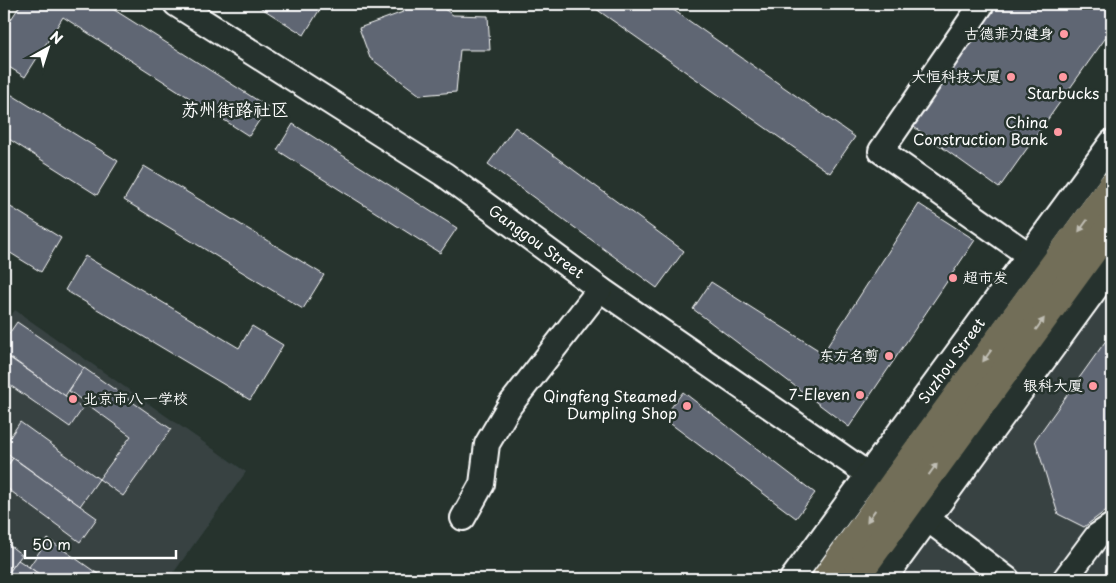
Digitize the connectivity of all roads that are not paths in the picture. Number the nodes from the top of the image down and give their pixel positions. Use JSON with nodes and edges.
{"nodes":[{"id":1,"x":176,"y":4,"type":"edge"},
{"id":2,"x":982,"y":4,"type":"edge"},
{"id":3,"x":1112,"y":142,"type":"edge"},
{"id":4,"x":1112,"y":186,"type":"edge"},
{"id":5,"x":1112,"y":224,"type":"edge"},
{"id":6,"x":1040,"y":263,"type":"junction"},
{"id":7,"x":1112,"y":266,"type":"edge"},
{"id":8,"x":600,"y":289,"type":"junction"},
{"id":9,"x":899,"y":497,"type":"junction"},
{"id":10,"x":464,"y":518,"type":"dead end"},
{"id":11,"x":1112,"y":526,"type":"edge"},
{"id":12,"x":792,"y":579,"type":"edge"},
{"id":13,"x":826,"y":579,"type":"edge"},
{"id":14,"x":854,"y":579,"type":"edge"},
{"id":15,"x":884,"y":579,"type":"edge"},
{"id":16,"x":1007,"y":579,"type":"edge"},
{"id":17,"x":1065,"y":579,"type":"edge"}],
"edges":[{"from":1,"to":8,"type":"street","name":"Ganggou Street"},
{"from":2,"to":6,"type":"street"},
{"from":3,"to":6,"type":"street","name":"Suzhou Street"},
{"from":4,"to":6,"type":"main road","name":"Suzhou Street","one_way":true},
{"from":9,"to":5,"type":"main road","name":"Suzhou Street","one_way":true},
{"from":6,"to":9,"type":"main road","name":"Suzhou Street"},
{"from":7,"to":9,"type":"street","name":"Suzhou Street"},
{"from":8,"to":9,"type":"street","name":"Ganggou Street"},
{"from":8,"to":10,"type":"street"},
{"from":9,"to":12,"type":"street","name":"Suzhou Street"},
{"from":9,"to":13,"type":"main road","name":"Suzhou Street","one_way":true},
{"from":9,"to":14,"type":"main road","name":"Suzhou Street"},
{"from":9,"to":15,"type":"street","name":"Suzhou Street"},
{"from":9,"to":16,"type":"street","name":"Ganggou Street"},
{"from":11,"to":17,"type":"street"}]}
